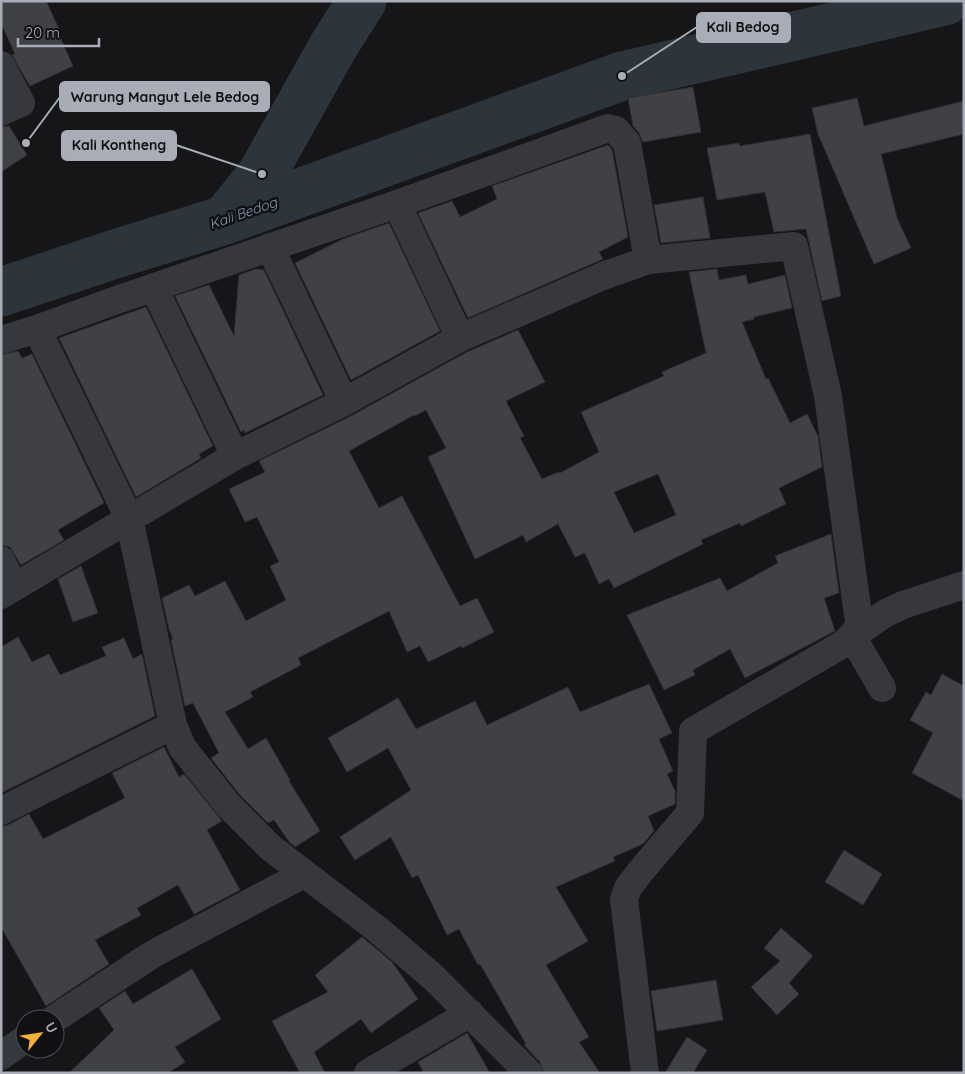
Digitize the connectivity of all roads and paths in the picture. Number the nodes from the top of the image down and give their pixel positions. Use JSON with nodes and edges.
{"nodes":[{"id":1,"x":1,"y":65,"type":"edge"},
{"id":2,"x":11,"y":108,"type":"edge"},
{"id":3,"x":397,"y":204,"type":"junction"},
{"id":4,"x":270,"y":247,"type":"junction"},
{"id":5,"x":648,"y":260,"type":"junction"},
{"id":6,"x":154,"y":288,"type":"junction"},
{"id":7,"x":37,"y":329,"type":"junction"},
{"id":8,"x":460,"y":338,"type":"junction"},
{"id":9,"x":1,"y":340,"type":"edge"},
{"id":10,"x":344,"y":402,"type":"junction"},
{"id":11,"x":235,"y":456,"type":"junction"},
{"id":12,"x":129,"y":518,"type":"junction"},
{"id":13,"x":1,"y":560,"type":"edge"},
{"id":14,"x":964,"y":585,"type":"edge"},
{"id":15,"x":8,"y":591,"type":"edge"},
{"id":16,"x":852,"y":636,"type":"junction"},
{"id":17,"x":882,"y":688,"type":"dead end"},
{"id":18,"x":173,"y":725,"type":"junction"},
{"id":19,"x":1,"y":811,"type":"edge"},
{"id":20,"x":304,"y":874,"type":"junction"},
{"id":21,"x":65,"y":1012,"type":"edge"},
{"id":22,"x":470,"y":1013,"type":"junction"},
{"id":23,"x":15,"y":1046,"type":"edge"},
{"id":24,"x":1,"y":1056,"type":"edge"},
{"id":25,"x":368,"y":1073,"type":"edge"},
{"id":26,"x":529,"y":1073,"type":"edge"},
{"id":27,"x":645,"y":1073,"type":"edge"}],
"edges":[{"from":1,"to":2,"type":"street"},
{"from":3,"to":4,"type":"street"},
{"from":3,"to":5,"type":"street"},
{"from":3,"to":8,"type":"street"},
{"from":4,"to":6,"type":"street"},
{"from":4,"to":10,"type":"street"},
{"from":5,"to":8,"type":"street"},
{"from":5,"to":16,"type":"street"},
{"from":6,"to":7,"type":"street"},
{"from":6,"to":11,"type":"street"},
{"from":7,"to":9,"type":"street"},
{"from":7,"to":12,"type":"street"},
{"from":8,"to":10,"type":"street"},
{"from":10,"to":11,"type":"street"},
{"from":11,"to":12,"type":"street"},
{"from":12,"to":15,"type":"street"},
{"from":12,"to":18,"type":"street"},
{"from":13,"to":15,"type":"street"},
{"from":14,"to":16,"type":"street"},
{"from":16,"to":17,"type":"street"},
{"from":16,"to":27,"type":"street"},
{"from":18,"to":19,"type":"street"},
{"from":18,"to":20,"type":"street"},
{"from":20,"to":21,"type":"street"},
{"from":20,"to":22,"type":"street"},
{"from":22,"to":25,"type":"street"},
{"from":22,"to":26,"type":"street"},
{"from":23,"to":24,"type":"street"}]}
